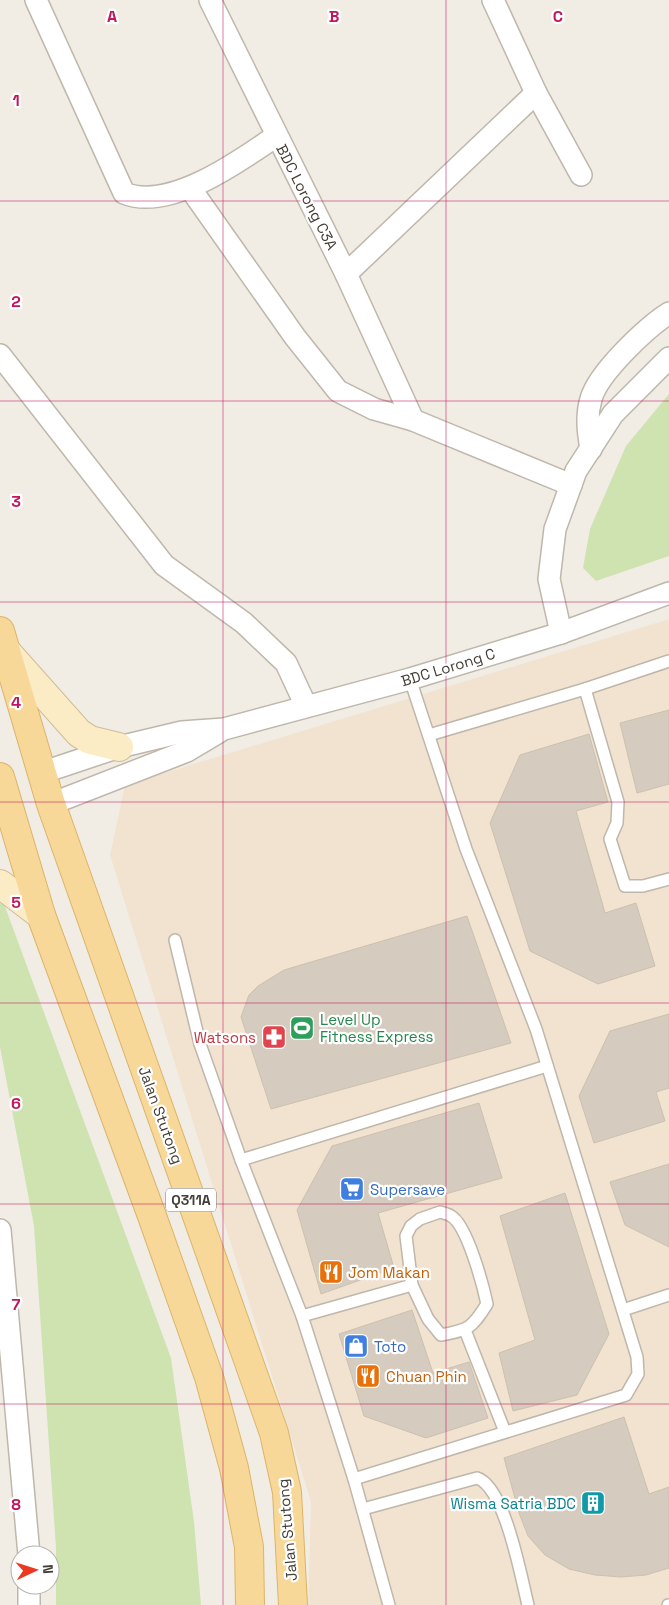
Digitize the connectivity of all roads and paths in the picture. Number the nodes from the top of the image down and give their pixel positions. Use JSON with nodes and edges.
{"nodes":[{"id":1,"x":36,"y":0,"type":"edge"},
{"id":2,"x":210,"y":0,"type":"edge"},
{"id":3,"x":493,"y":0,"type":"edge"},
{"id":4,"x":536,"y":93,"type":"junction"},
{"id":5,"x":276,"y":136,"type":"junction"},
{"id":6,"x":581,"y":175,"type":"dead end"},
{"id":7,"x":190,"y":188,"type":"junction"},
{"id":8,"x":346,"y":274,"type":"junction"},
{"id":9,"x":669,"y":313,"type":"edge"},
{"id":10,"x":0,"y":355,"type":"edge"},
{"id":11,"x":669,"y":358,"type":"edge"},
{"id":12,"x":413,"y":420,"type":"junction"},
{"id":13,"x":591,"y":449,"type":"junction"},
{"id":14,"x":571,"y":485,"type":"junction"},
{"id":15,"x":669,"y":593,"type":"edge"},
{"id":16,"x":560,"y":633,"type":"junction"},
{"id":17,"x":3,"y":641,"type":"edge"},
{"id":18,"x":669,"y":661,"type":"edge"},
{"id":19,"x":410,"y":680,"type":"junction"},
{"id":20,"x":584,"y":689,"type":"junction"},
{"id":21,"x":306,"y":706,"type":"junction"},
{"id":22,"x":224,"y":729,"type":"junction"},
{"id":23,"x":429,"y":735,"type":"junction"},
{"id":24,"x":119,"y":747,"type":"junction"},
{"id":25,"x":41,"y":773,"type":"junction"},
{"id":26,"x":1,"y":781,"type":"edge"},
{"id":27,"x":51,"y":804,"type":"junction"},
{"id":28,"x":6,"y":819,"type":"edge"},
{"id":29,"x":669,"y":879,"type":"edge"},
{"id":30,"x":0,"y":884,"type":"edge"},
{"id":31,"x":41,"y":915,"type":"junction"},
{"id":32,"x":175,"y":940,"type":"dead end"},
{"id":33,"x":547,"y":1066,"type":"junction"},
{"id":34,"x":241,"y":1160,"type":"junction"},
{"id":35,"x":0,"y":1230,"type":"edge"},
{"id":36,"x":412,"y":1285,"type":"junction"},
{"id":37,"x":669,"y":1295,"type":"edge"},
{"id":38,"x":623,"y":1310,"type":"junction"},
{"id":39,"x":302,"y":1316,"type":"junction"},
{"id":40,"x":465,"y":1330,"type":"junction"},
{"id":41,"x":505,"y":1432,"type":"junction"},
{"id":42,"x":354,"y":1479,"type":"junction"},
{"id":43,"x":363,"y":1509,"type":"junction"},
{"id":44,"x":28,"y":1545,"type":"edge"},
{"id":45,"x":250,"y":1605,"type":"edge"},
{"id":46,"x":293,"y":1605,"type":"edge"},
{"id":47,"x":390,"y":1605,"type":"edge"},
{"id":48,"x":528,"y":1605,"type":"edge"}],
"edges":[{"from":1,"to":7,"type":"street","name":"BDC Lorong C3A"},
{"from":2,"to":5,"type":"street"},
{"from":3,"to":4,"type":"street"},
{"from":4,"to":6,"type":"street"},
{"from":4,"to":8,"type":"street"},
{"from":5,"to":7,"type":"street","name":"BDC Lorong C3A"},
{"from":5,"to":8,"type":"street","name":"BDC Lorong C3A"},
{"from":7,"to":12,"type":"street"},
{"from":8,"to":12,"type":"street","name":"BDC Lorong C3A"},
{"from":9,"to":13,"type":"street"},
{"from":10,"to":21,"type":"street"},
{"from":11,"to":13,"type":"street"},
{"from":12,"to":14,"type":"street"},
{"from":13,"to":14,"type":"street"},
{"from":14,"to":16,"type":"street"},
{"from":15,"to":16,"type":"street","name":"BDC Lorong C"},
{"from":16,"to":19,"type":"street","name":"BDC Lorong C"},
{"from":17,"to":24,"type":"main road"},
{"from":17,"to":25,"type":"main road","name":"Jalan Stutong","number":"Q311A"},
{"from":18,"to":20,"type":"lane"},
{"from":19,"to":21,"type":"street","name":"BDC Lorong C"},
{"from":19,"to":23,"type":"lane"},
{"from":20,"to":23,"type":"lane"},
{"from":20,"to":29,"type":"lane"},
{"from":21,"to":22,"type":"street","name":"BDC Lorong C"},
{"from":22,"to":24,"type":"street","name":"BDC Lorong C"},
{"from":22,"to":27,"type":"street","name":"BDC Lorong C"},
{"from":23,"to":33,"type":"lane"},
{"from":24,"to":25,"type":"street","name":"BDC Lorong C"},
{"from":25,"to":26,"type":"main road","name":"BDC Lorong C"},
{"from":25,"to":27,"type":"main road","name":"Jalan Stutong","number":"Q311A"},
{"from":26,"to":28,"type":"main road"},
{"from":27,"to":28,"type":"main road","name":"BDC Lorong C"},
{"from":27,"to":46,"type":"main road","name":"Jalan Stutong","number":"Q311A"},
{"from":28,"to":31,"type":"main road"},
{"from":30,"to":31,"type":"main road"},
{"from":31,"to":45,"type":"main road"},
{"from":32,"to":34,"type":"lane"},
{"from":33,"to":34,"type":"lane"},
{"from":33,"to":38,"type":"lane"},
{"from":34,"to":39,"type":"lane"},
{"from":35,"to":44,"type":"street"},
{"from":36,"to":39,"type":"lane"},
{"from":36,"to":40,"type":"lane"},
{"from":36,"to":40,"type":"lane"},
{"from":37,"to":38,"type":"lane"},
{"from":38,"to":41,"type":"lane"},
{"from":39,"to":42,"type":"lane"},
{"from":40,"to":41,"type":"lane"},
{"from":41,"to":42,"type":"lane"},
{"from":42,"to":43,"type":"lane"},
{"from":43,"to":47,"type":"lane"},
{"from":43,"to":48,"type":"lane"}]}
